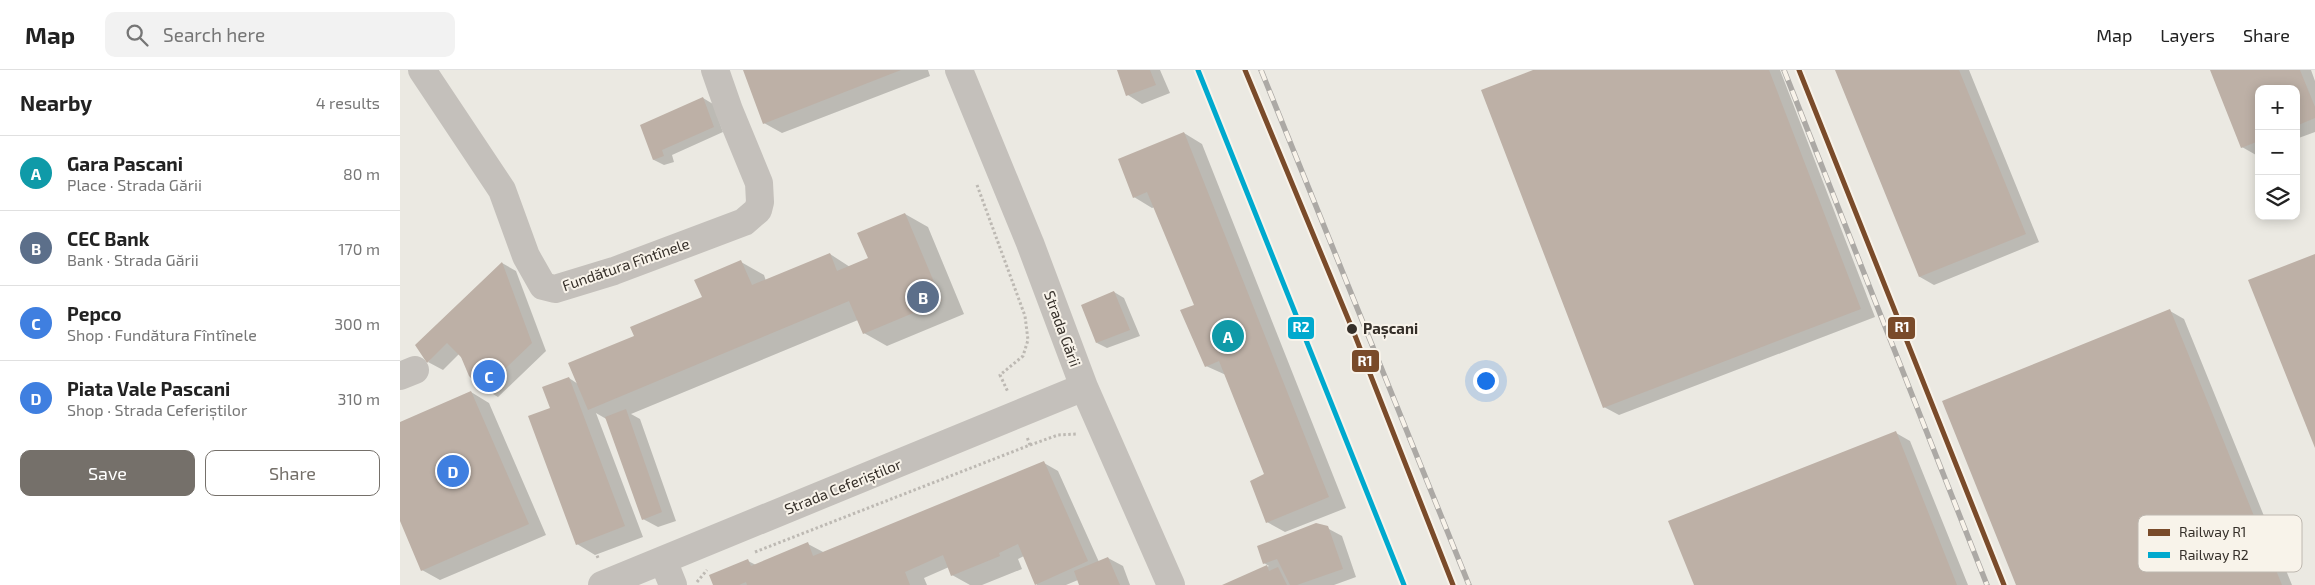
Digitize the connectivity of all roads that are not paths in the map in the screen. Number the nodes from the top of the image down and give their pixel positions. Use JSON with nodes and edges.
{"nodes":[{"id":1,"x":422,"y":70,"type":"edge"},
{"id":2,"x":715,"y":70,"type":"edge"},
{"id":3,"x":959,"y":70,"type":"edge"},
{"id":4,"x":1084,"y":387,"type":"junction"},
{"id":5,"x":663,"y":560,"type":"junction"},
{"id":6,"x":602,"y":585,"type":"edge"},
{"id":7,"x":673,"y":585,"type":"edge"},
{"id":8,"x":1172,"y":585,"type":"edge"}],
"edges":[{"from":1,"to":2,"type":"street","name":"Fundătura Fîntînele"},
{"from":3,"to":4,"type":"street","name":"Strada Gării"},
{"from":4,"to":5,"type":"street","name":"Strada Ceferiștilor"},
{"from":4,"to":8,"type":"street","name":"Strada Gării"},
{"from":5,"to":6,"type":"street","name":"Strada Ceferiștilor"},
{"from":5,"to":7,"type":"street"}]}
